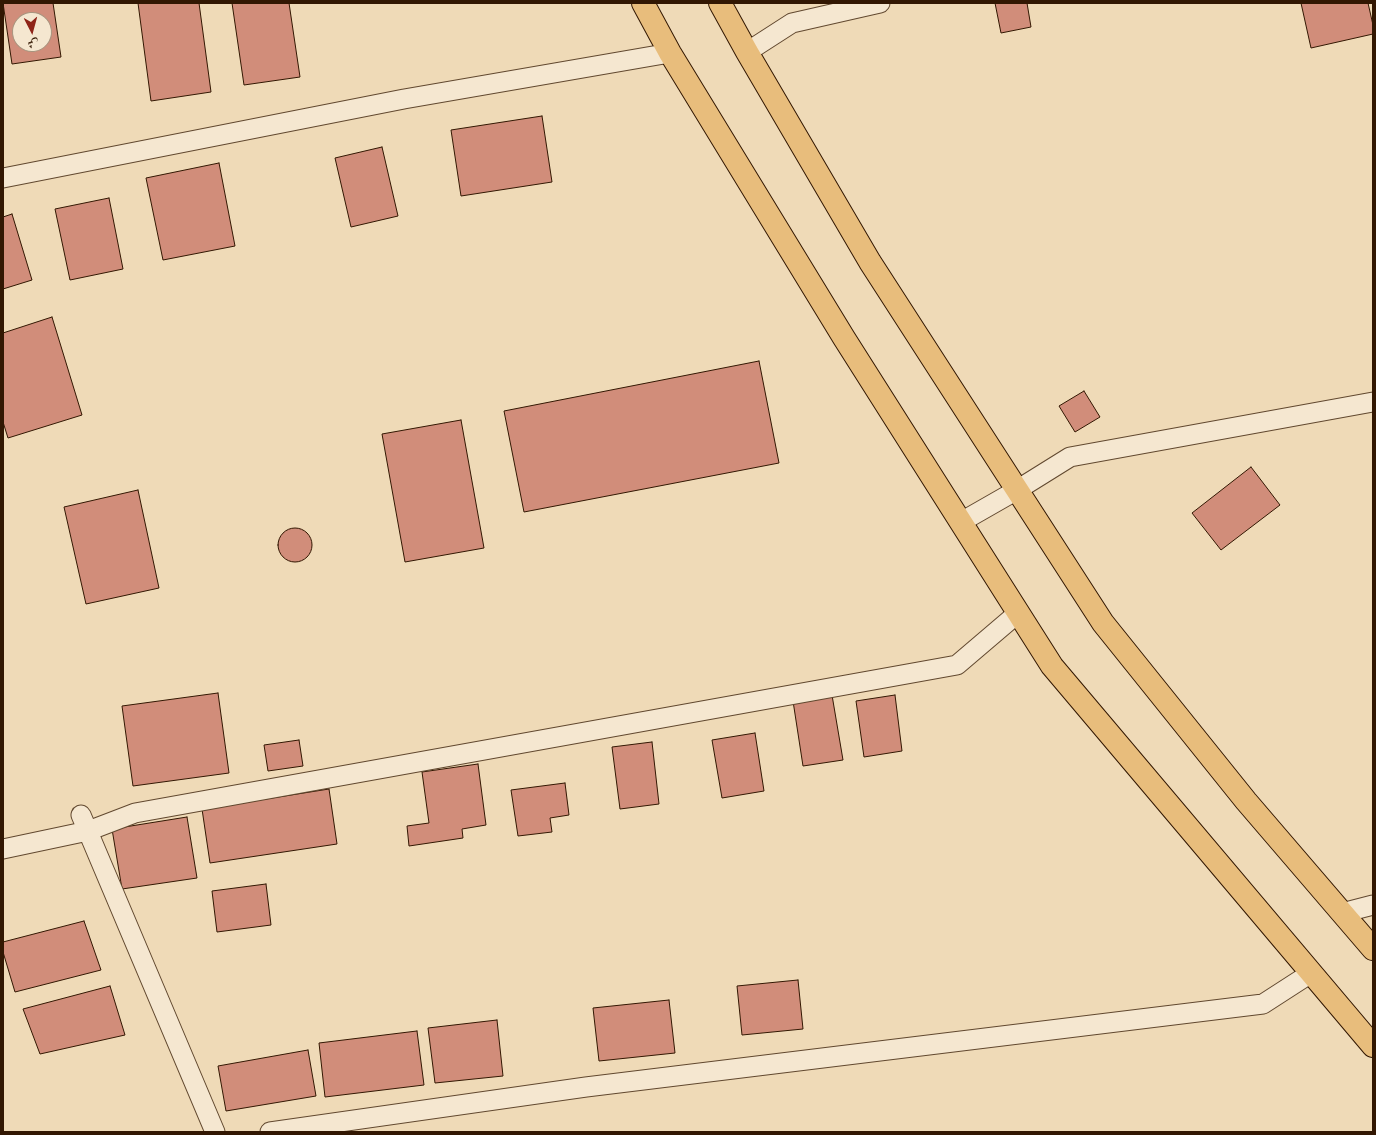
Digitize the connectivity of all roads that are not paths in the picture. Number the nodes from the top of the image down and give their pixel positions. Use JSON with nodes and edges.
{"nodes":[{"id":1,"x":643,"y":3,"type":"edge"},
{"id":2,"x":720,"y":3,"type":"edge"},
{"id":3,"x":880,"y":3,"type":"edge"},
{"id":4,"x":746,"y":52,"type":"junction"},
{"id":5,"x":670,"y":54,"type":"junction"},
{"id":6,"x":3,"y":178,"type":"edge"},
{"id":7,"x":1373,"y":402,"type":"edge"},
{"id":8,"x":1017,"y":490,"type":"junction"},
{"id":9,"x":961,"y":522,"type":"junction"},
{"id":10,"x":1018,"y":612,"type":"junction"},
{"id":11,"x":84,"y":823,"type":"junction"},
{"id":12,"x":3,"y":849,"type":"edge"},
{"id":13,"x":1373,"y":905,"type":"edge"},
{"id":14,"x":1342,"y":913,"type":"junction"},
{"id":15,"x":1373,"y":949,"type":"edge"},
{"id":16,"x":1312,"y":973,"type":"junction"},
{"id":17,"x":1373,"y":1046,"type":"edge"},
{"id":18,"x":215,"y":1132,"type":"edge"},
{"id":19,"x":270,"y":1132,"type":"edge"}],
"edges":[{"from":1,"to":5,"type":"highway"},
{"from":2,"to":4,"type":"highway"},
{"from":3,"to":4,"type":"street"},
{"from":4,"to":8,"type":"highway"},
{"from":5,"to":6,"type":"street"},
{"from":5,"to":9,"type":"highway"},
{"from":7,"to":8,"type":"street"},
{"from":8,"to":9,"type":"street"},
{"from":8,"to":14,"type":"highway"},
{"from":9,"to":10,"type":"highway"},
{"from":10,"to":11,"type":"street"},
{"from":10,"to":16,"type":"highway"},
{"from":11,"to":12,"type":"street"},
{"from":11,"to":18,"type":"street"},
{"from":13,"to":14,"type":"street"},
{"from":14,"to":15,"type":"highway"},
{"from":16,"to":17,"type":"highway"},
{"from":16,"to":19,"type":"street"}]}
